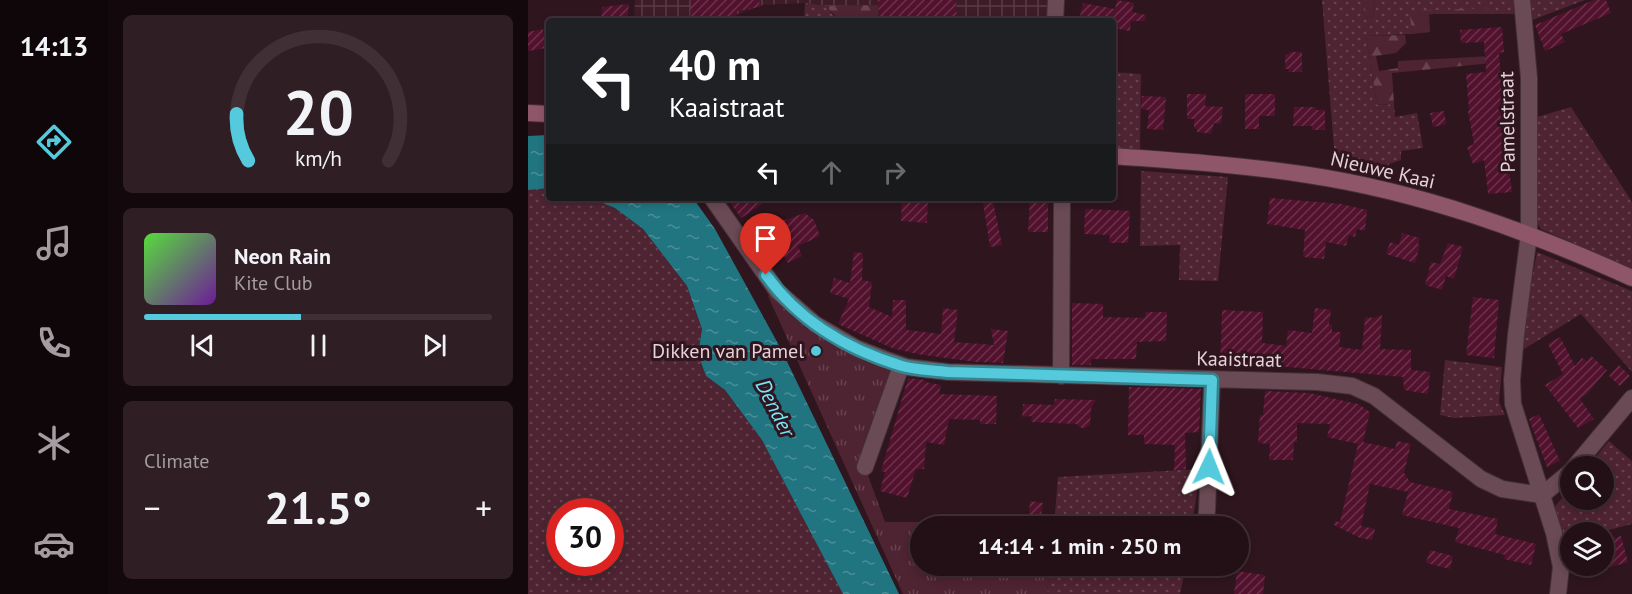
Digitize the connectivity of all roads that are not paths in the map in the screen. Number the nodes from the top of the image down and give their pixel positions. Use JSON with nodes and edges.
{"nodes":[{"id":1,"x":1056,"y":0,"type":"edge"},
{"id":2,"x":1522,"y":0,"type":"edge"},
{"id":3,"x":1055,"y":18,"type":"edge"},
{"id":4,"x":528,"y":113,"type":"edge"},
{"id":5,"x":546,"y":114,"type":"edge"},
{"id":6,"x":1116,"y":156,"type":"edge"},
{"id":7,"x":714,"y":201,"type":"edge"},
{"id":8,"x":1062,"y":201,"type":"edge"},
{"id":9,"x":1529,"y":239,"type":"junction"},
{"id":10,"x":1632,"y":278,"type":"edge"},
{"id":11,"x":901,"y":366,"type":"junction"},
{"id":12,"x":1061,"y":376,"type":"junction"},
{"id":13,"x":1212,"y":380,"type":"junction"},
{"id":14,"x":1632,"y":398,"type":"edge"},
{"id":15,"x":1583,"y":456,"type":"edge"},
{"id":16,"x":865,"y":467,"type":"dead end"},
{"id":17,"x":1560,"y":480,"type":"edge"},
{"id":18,"x":1542,"y":495,"type":"junction"},
{"id":19,"x":1206,"y":516,"type":"edge"},
{"id":20,"x":1558,"y":594,"type":"edge"}],
"edges":[{"from":1,"to":3,"type":"street"},
{"from":2,"to":9,"type":"street","name":"Pamelstraat"},
{"from":4,"to":5,"type":"main road"},
{"from":6,"to":9,"type":"main road","name":"Nieuwe Kaai"},
{"from":7,"to":11,"type":"street","name":"Kaaistraat"},
{"from":8,"to":12,"type":"street"},
{"from":9,"to":10,"type":"main road","name":"Nieuwe Kaai"},
{"from":9,"to":18,"type":"street","name":"Pamelstraat"},
{"from":11,"to":12,"type":"street","name":"Kaaistraat"},
{"from":11,"to":16,"type":"street"},
{"from":12,"to":13,"type":"street","name":"Kaaistraat"},
{"from":13,"to":18,"type":"street","name":"Kaaistraat"},
{"from":13,"to":19,"type":"street"},
{"from":14,"to":15,"type":"street"},
{"from":17,"to":18,"type":"street"},
{"from":18,"to":20,"type":"street","name":"Pamelstraat"}]}
